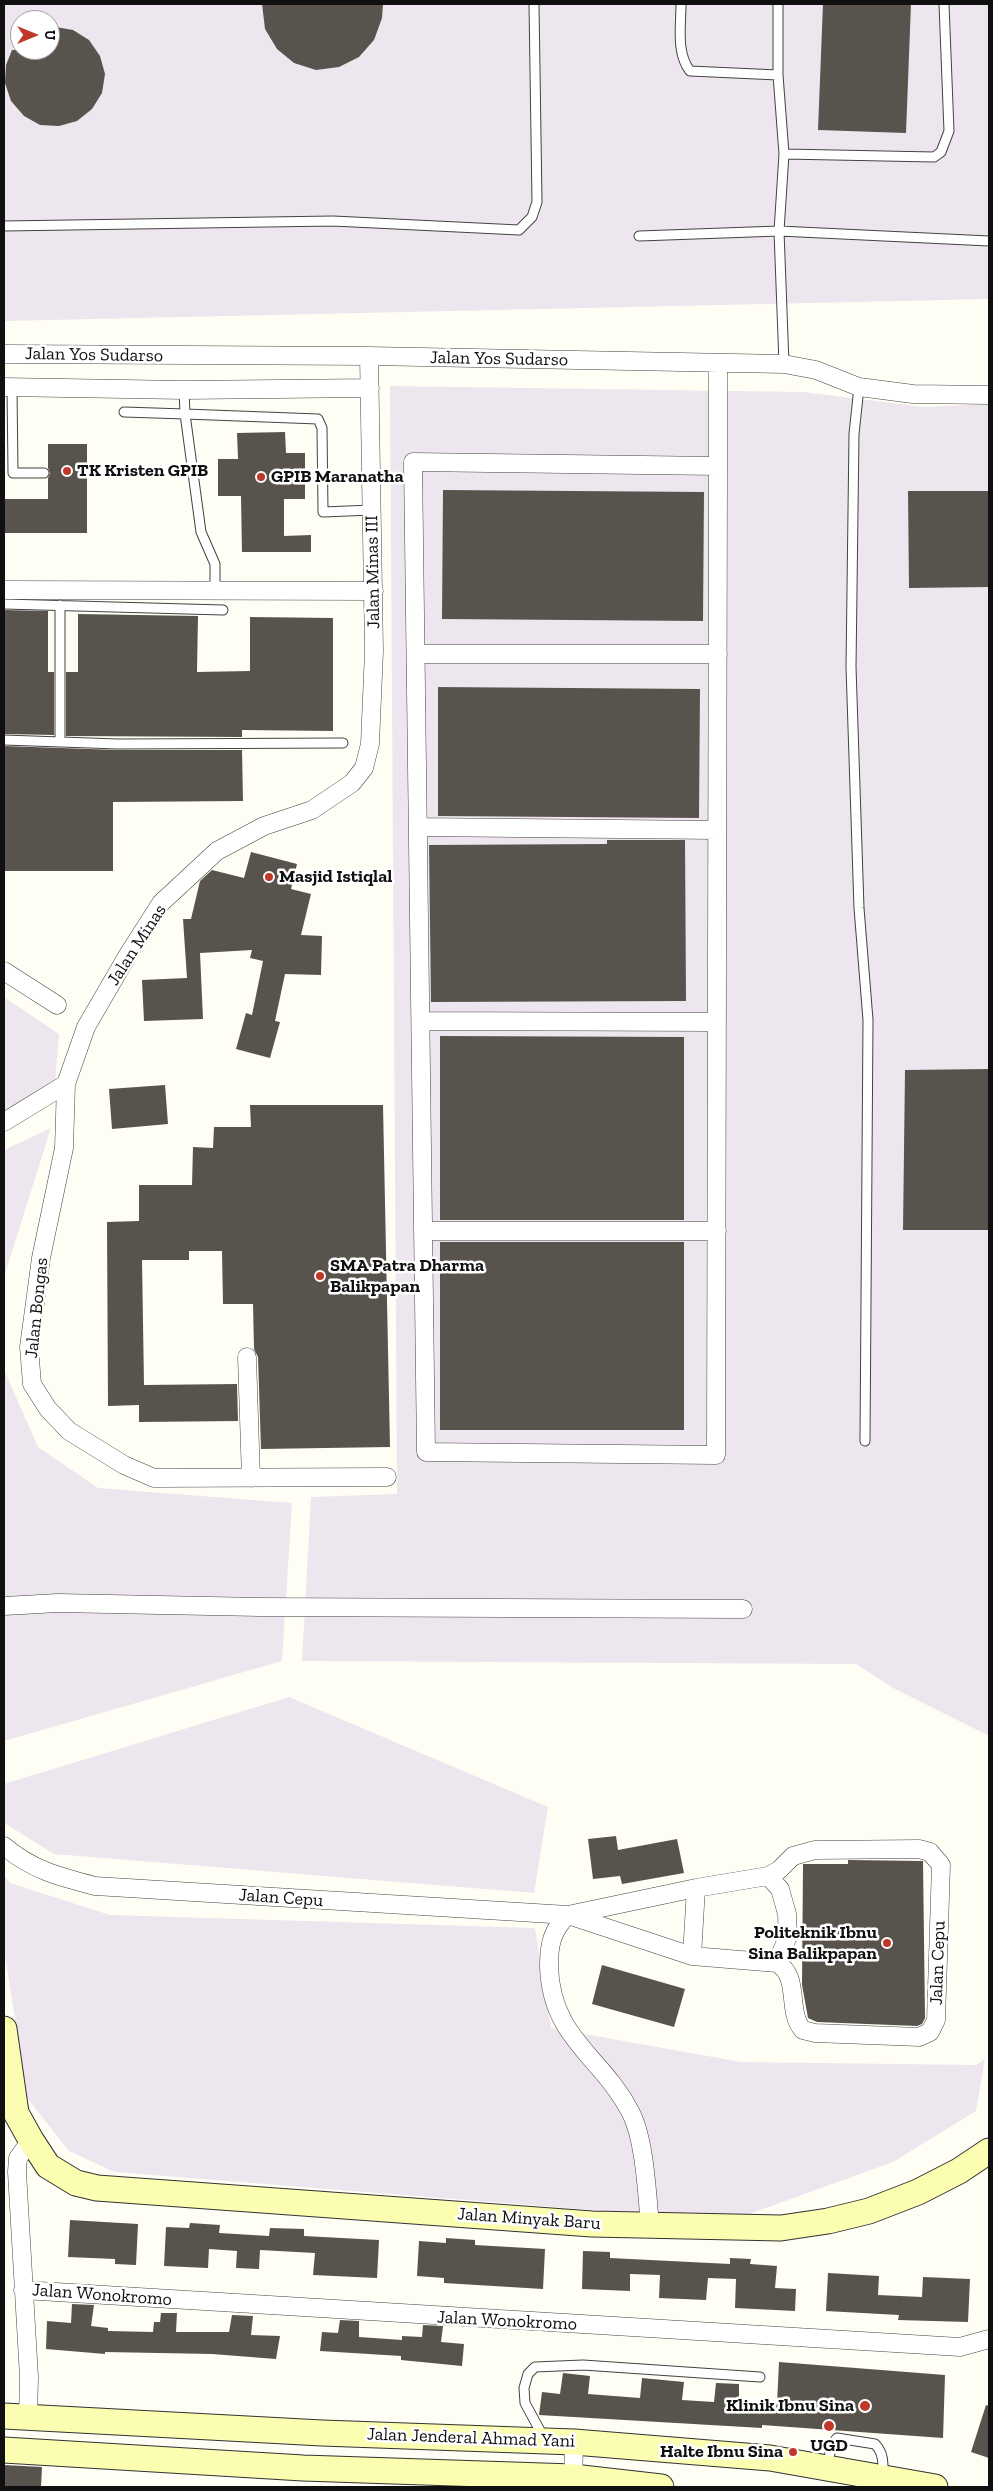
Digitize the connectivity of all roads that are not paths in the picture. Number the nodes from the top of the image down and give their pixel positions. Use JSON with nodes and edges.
{"nodes":[{"id":1,"x":534,"y":4,"type":"edge"},
{"id":2,"x":681,"y":4,"type":"edge"},
{"id":3,"x":778,"y":4,"type":"edge"},
{"id":4,"x":944,"y":4,"type":"edge"},
{"id":5,"x":778,"y":75,"type":"junction"},
{"id":6,"x":784,"y":154,"type":"junction"},
{"id":7,"x":4,"y":226,"type":"edge"},
{"id":8,"x":779,"y":231,"type":"junction"},
{"id":9,"x":639,"y":236,"type":"dead end"},
{"id":10,"x":989,"y":241,"type":"edge"},
{"id":11,"x":4,"y":354,"type":"edge"},
{"id":12,"x":369,"y":356,"type":"junction"},
{"id":13,"x":718,"y":363,"type":"junction"},
{"id":14,"x":784,"y":364,"type":"junction"},
{"id":15,"x":859,"y":387,"type":"junction"},
{"id":16,"x":8,"y":388,"type":"edge"},
{"id":17,"x":370,"y":388,"type":"junction"},
{"id":18,"x":184,"y":390,"type":"junction"},
{"id":19,"x":989,"y":395,"type":"edge"},
{"id":20,"x":124,"y":412,"type":"dead end"},
{"id":21,"x":185,"y":414,"type":"junction"},
{"id":22,"x":718,"y":466,"type":"junction"},
{"id":23,"x":9,"y":473,"type":"edge"},
{"id":24,"x":44,"y":473,"type":"dead end"},
{"id":25,"x":372,"y":510,"type":"junction"},
{"id":26,"x":4,"y":590,"type":"edge"},
{"id":27,"x":374,"y":591,"type":"junction"},
{"id":28,"x":215,"y":592,"type":"junction"},
{"id":29,"x":4,"y":604,"type":"edge"},
{"id":30,"x":60,"y":604,"type":"junction"},
{"id":31,"x":223,"y":610,"type":"dead end"},
{"id":32,"x":416,"y":654,"type":"junction"},
{"id":33,"x":718,"y":654,"type":"junction"},
{"id":34,"x":4,"y":740,"type":"edge"},
{"id":35,"x":60,"y":742,"type":"junction"},
{"id":36,"x":343,"y":743,"type":"dead end"},
{"id":37,"x":352,"y":783,"type":"joint"},
{"id":38,"x":418,"y":827,"type":"junction"},
{"id":39,"x":717,"y":830,"type":"junction"},
{"id":40,"x":4,"y":971,"type":"edge"},
{"id":41,"x":57,"y":1005,"type":"dead end"},
{"id":42,"x":421,"y":1021,"type":"junction"},
{"id":43,"x":717,"y":1022,"type":"junction"},
{"id":44,"x":86,"y":1027,"type":"joint"},
{"id":45,"x":66,"y":1084,"type":"junction"},
{"id":46,"x":4,"y":1122,"type":"edge"},
{"id":47,"x":423,"y":1231,"type":"junction"},
{"id":48,"x":717,"y":1231,"type":"junction"},
{"id":49,"x":247,"y":1357,"type":"dead end"},
{"id":50,"x":865,"y":1442,"type":"dead end"},
{"id":51,"x":387,"y":1476,"type":"dead end"},
{"id":52,"x":252,"y":1478,"type":"junction"},
{"id":53,"x":4,"y":1606,"type":"edge"},
{"id":54,"x":743,"y":1608,"type":"dead end"},
{"id":55,"x":4,"y":1846,"type":"edge"},
{"id":56,"x":768,"y":1876,"type":"junction"},
{"id":57,"x":696,"y":1888,"type":"junction"},
{"id":58,"x":568,"y":1914,"type":"junction"},
{"id":59,"x":692,"y":1956,"type":"junction"},
{"id":60,"x":777,"y":1964,"type":"junction"},
{"id":61,"x":4,"y":2029,"type":"edge"},
{"id":62,"x":16,"y":2100,"type":"junction"},
{"id":63,"x":31,"y":2140,"type":"junction"},
{"id":64,"x":989,"y":2151,"type":"edge"},
{"id":65,"x":58,"y":2172,"type":"junction"},
{"id":66,"x":650,"y":2226,"type":"junction"},
{"id":67,"x":23,"y":2290,"type":"junction"},
{"id":68,"x":989,"y":2339,"type":"edge"},
{"id":69,"x":760,"y":2377,"type":"dead end"},
{"id":70,"x":4,"y":2416,"type":"edge"},
{"id":71,"x":28,"y":2418,"type":"junction"},
{"id":72,"x":545,"y":2440,"type":"junction"},
{"id":73,"x":574,"y":2442,"type":"junction"},
{"id":74,"x":4,"y":2450,"type":"edge"},
{"id":75,"x":573,"y":2482,"type":"edge"},
{"id":76,"x":661,"y":2487,"type":"edge"},
{"id":77,"x":935,"y":2487,"type":"edge"}],
"edges":[{"from":1,"to":7,"type":"lane"},
{"from":2,"to":5,"type":"lane"},
{"from":3,"to":5,"type":"lane"},
{"from":4,"to":6,"type":"lane"},
{"from":5,"to":6,"type":"lane"},
{"from":6,"to":8,"type":"lane"},
{"from":8,"to":9,"type":"lane"},
{"from":8,"to":10,"type":"lane"},
{"from":8,"to":14,"type":"lane"},
{"from":11,"to":12,"type":"street","name":"Jalan Yos Sudarso"},
{"from":12,"to":13,"type":"street","name":"Jalan Yos Sudarso"},
{"from":12,"to":17,"type":"street","name":"Jalan Minas III"},
{"from":13,"to":14,"type":"street","name":"Jalan Yos Sudarso"},
{"from":13,"to":22,"type":"street"},
{"from":14,"to":15,"type":"street","name":"Jalan Yos Sudarso"},
{"from":15,"to":19,"type":"street","name":"Jalan Yos Sudarso"},
{"from":15,"to":50,"type":"lane"},
{"from":16,"to":18,"type":"street"},
{"from":16,"to":23,"type":"lane"},
{"from":17,"to":18,"type":"street"},
{"from":17,"to":25,"type":"street","name":"Jalan Minas III"},
{"from":18,"to":21,"type":"lane"},
{"from":20,"to":21,"type":"lane"},
{"from":21,"to":25,"type":"lane"},
{"from":21,"to":28,"type":"lane"},
{"from":22,"to":32,"type":"street"},
{"from":22,"to":33,"type":"street"},
{"from":23,"to":24,"type":"lane"},
{"from":25,"to":27,"type":"street","name":"Jalan Minas III"},
{"from":26,"to":28,"type":"street"},
{"from":27,"to":28,"type":"street"},
{"from":27,"to":37,"type":"street","name":"Jalan Minas III"},
{"from":29,"to":30,"type":"lane"},
{"from":30,"to":31,"type":"lane"},
{"from":30,"to":35,"type":"lane"},
{"from":32,"to":33,"type":"street"},
{"from":32,"to":38,"type":"street"},
{"from":33,"to":39,"type":"street"},
{"from":34,"to":35,"type":"lane"},
{"from":35,"to":36,"type":"lane"},
{"from":37,"to":44,"type":"street","name":"Jalan Minas"},
{"from":38,"to":39,"type":"street"},
{"from":38,"to":42,"type":"street"},
{"from":39,"to":43,"type":"street"},
{"from":40,"to":41,"type":"street"},
{"from":42,"to":43,"type":"street"},
{"from":42,"to":47,"type":"street"},
{"from":43,"to":48,"type":"street"},
{"from":44,"to":45,"type":"street","name":"Jalan Bongas"},
{"from":45,"to":46,"type":"street"},
{"from":45,"to":52,"type":"street","name":"Jalan Bongas"},
{"from":47,"to":48,"type":"street"},
{"from":47,"to":48,"type":"street"},
{"from":49,"to":52,"type":"street"},
{"from":51,"to":52,"type":"street","name":"Jalan Bongas"},
{"from":53,"to":54,"type":"street"},
{"from":55,"to":58,"type":"street","name":"Jalan Cepu"},
{"from":56,"to":57,"type":"street","name":"Jalan Cepu"},
{"from":56,"to":60,"type":"street"},
{"from":56,"to":60,"type":"street","name":"Jalan Cepu"},
{"from":57,"to":58,"type":"street","name":"Jalan Cepu"},
{"from":57,"to":59,"type":"street"},
{"from":58,"to":59,"type":"street","name":"Jalan Cepu"},
{"from":58,"to":66,"type":"street"},
{"from":59,"to":60,"type":"street","name":"Jalan Cepu"},
{"from":61,"to":62,"type":"main road","name":"Jalan Minyak Baru"},
{"from":62,"to":63,"type":"main road","name":"Jalan Minyak Baru"},
{"from":62,"to":65,"type":"main road","name":"Jalan Minyak Baru"},
{"from":63,"to":65,"type":"main road","name":"Jalan Minyak Baru"},
{"from":63,"to":67,"type":"street"},
{"from":64,"to":66,"type":"main road","name":"Jalan Minyak Baru"},
{"from":65,"to":66,"type":"main road","name":"Jalan Minyak Baru"},
{"from":67,"to":68,"type":"street","name":"Jalan Wonokromo"},
{"from":67,"to":71,"type":"street"},
{"from":69,"to":72,"type":"lane"},
{"from":70,"to":71,"type":"main road","name":"Jalan Jenderal Ahmad Yani"},
{"from":71,"to":72,"type":"main road","name":"Jalan Jenderal Ahmad Yani"},
{"from":72,"to":73,"type":"main road","name":"Jalan Jenderal Ahmad Yani"},
{"from":73,"to":75,"type":"street"},
{"from":73,"to":77,"type":"main road","name":"Jalan Jenderal Ahmad Yani"},
{"from":74,"to":75,"type":"main road","name":"Jalan Jenderal Ahmad Yani"},
{"from":75,"to":76,"type":"main road","name":"Jalan Jenderal Ahmad Yani"}]}
